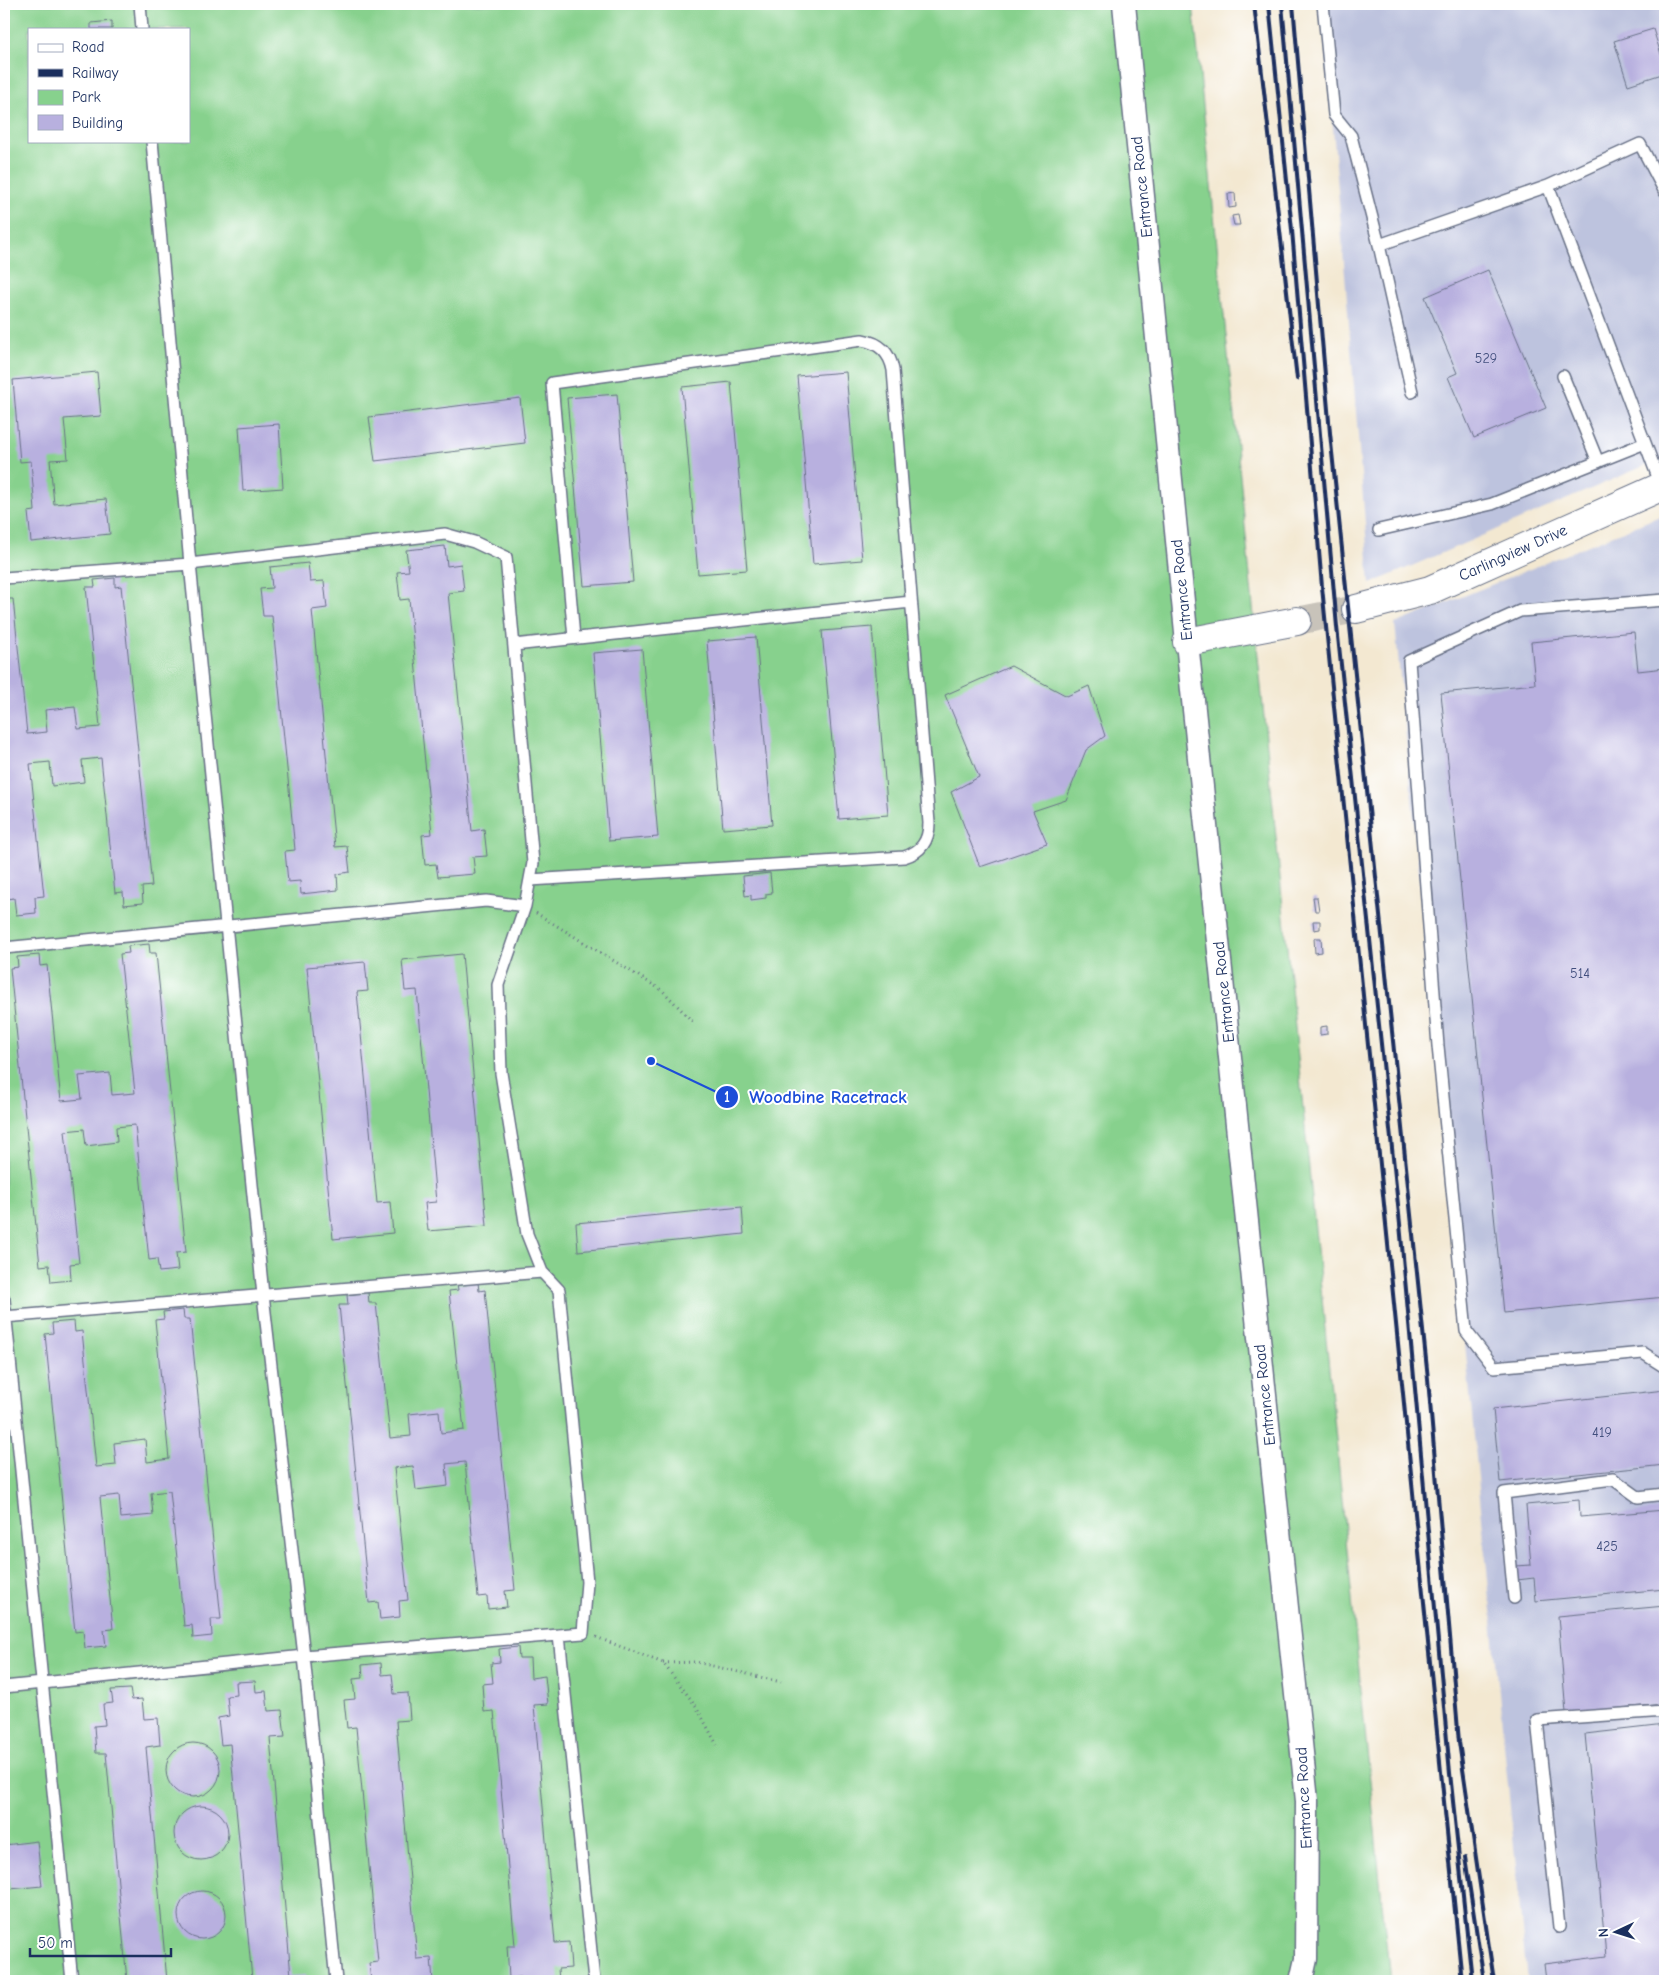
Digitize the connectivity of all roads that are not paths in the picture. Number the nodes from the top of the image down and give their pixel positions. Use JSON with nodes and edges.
{"nodes":[{"id":1,"x":140,"y":4,"type":"edge"},
{"id":2,"x":1124,"y":4,"type":"edge"},
{"id":3,"x":1323,"y":4,"type":"edge"},
{"id":4,"x":142,"y":28,"type":"edge"},
{"id":5,"x":152,"y":142,"type":"edge"},
{"id":6,"x":1548,"y":186,"type":"junction"},
{"id":7,"x":1665,"y":192,"type":"edge"},
{"id":8,"x":1379,"y":245,"type":"junction"},
{"id":9,"x":1563,"y":376,"type":"dead end"},
{"id":10,"x":1412,"y":392,"type":"dead end"},
{"id":11,"x":1645,"y":443,"type":"junction"},
{"id":12,"x":1598,"y":462,"type":"junction"},
{"id":13,"x":1664,"y":490,"type":"edge"},
{"id":14,"x":1379,"y":530,"type":"dead end"},
{"id":15,"x":190,"y":564,"type":"junction"},
{"id":16,"x":4,"y":578,"type":"edge"},
{"id":17,"x":1665,"y":600,"type":"edge"},
{"id":18,"x":911,"y":602,"type":"junction"},
{"id":19,"x":1356,"y":609,"type":"tunnel mouth"},
{"id":20,"x":1297,"y":621,"type":"tunnel mouth"},
{"id":21,"x":574,"y":638,"type":"junction"},
{"id":22,"x":1187,"y":642,"type":"junction"},
{"id":23,"x":514,"y":645,"type":"junction"},
{"id":24,"x":530,"y":880,"type":"junction"},
{"id":25,"x":525,"y":906,"type":"junction"},
{"id":26,"x":226,"y":927,"type":"junction"},
{"id":27,"x":4,"y":948,"type":"edge"},
{"id":28,"x":542,"y":1272,"type":"junction"},
{"id":29,"x":263,"y":1295,"type":"junction"},
{"id":30,"x":4,"y":1300,"type":"edge"},
{"id":31,"x":5,"y":1317,"type":"edge"},
{"id":32,"x":1665,"y":1367,"type":"edge"},
{"id":33,"x":1665,"y":1494,"type":"edge"},
{"id":34,"x":1514,"y":1598,"type":"dead end"},
{"id":35,"x":559,"y":1635,"type":"junction"},
{"id":36,"x":304,"y":1656,"type":"junction"},
{"id":37,"x":42,"y":1683,"type":"junction"},
{"id":38,"x":4,"y":1687,"type":"edge"},
{"id":39,"x":1665,"y":1710,"type":"edge"},
{"id":40,"x":1559,"y":1927,"type":"dead end"},
{"id":41,"x":72,"y":1981,"type":"edge"},
{"id":42,"x":336,"y":1981,"type":"edge"},
{"id":43,"x":594,"y":1981,"type":"edge"},
{"id":44,"x":1301,"y":1981,"type":"edge"}],
"edges":[{"from":1,"to":4,"type":"lane"},
{"from":2,"to":22,"type":"street","name":"Entrance Road"},
{"from":3,"to":8,"type":"lane"},
{"from":5,"to":15,"type":"lane"},
{"from":6,"to":7,"type":"lane"},
{"from":6,"to":8,"type":"lane"},
{"from":6,"to":11,"type":"lane"},
{"from":8,"to":10,"type":"lane"},
{"from":9,"to":12,"type":"lane"},
{"from":11,"to":12,"type":"lane"},
{"from":11,"to":13,"type":"lane"},
{"from":12,"to":14,"type":"lane"},
{"from":13,"to":19,"type":"street","name":"Carlingview Drive"},
{"from":15,"to":16,"type":"lane"},
{"from":15,"to":23,"type":"lane"},
{"from":15,"to":26,"type":"lane"},
{"from":17,"to":32,"type":"lane"},
{"from":18,"to":21,"type":"lane"},
{"from":18,"to":21,"type":"lane"},
{"from":18,"to":24,"type":"lane"},
{"from":20,"to":22,"type":"street"},
{"from":21,"to":23,"type":"lane"},
{"from":22,"to":44,"type":"street","name":"Entrance Road"},
{"from":23,"to":24,"type":"lane"},
{"from":24,"to":25,"type":"lane"},
{"from":25,"to":26,"type":"lane"},
{"from":25,"to":28,"type":"lane"},
{"from":26,"to":27,"type":"lane"},
{"from":26,"to":29,"type":"lane"},
{"from":28,"to":29,"type":"lane"},
{"from":28,"to":35,"type":"lane"},
{"from":29,"to":31,"type":"lane"},
{"from":29,"to":36,"type":"lane"},
{"from":30,"to":31,"type":"lane"},
{"from":31,"to":37,"type":"lane"},
{"from":33,"to":34,"type":"lane"},
{"from":35,"to":36,"type":"lane"},
{"from":35,"to":43,"type":"lane"},
{"from":36,"to":37,"type":"lane"},
{"from":36,"to":42,"type":"lane"},
{"from":37,"to":38,"type":"lane"},
{"from":37,"to":41,"type":"lane"},
{"from":39,"to":40,"type":"lane"}]}
